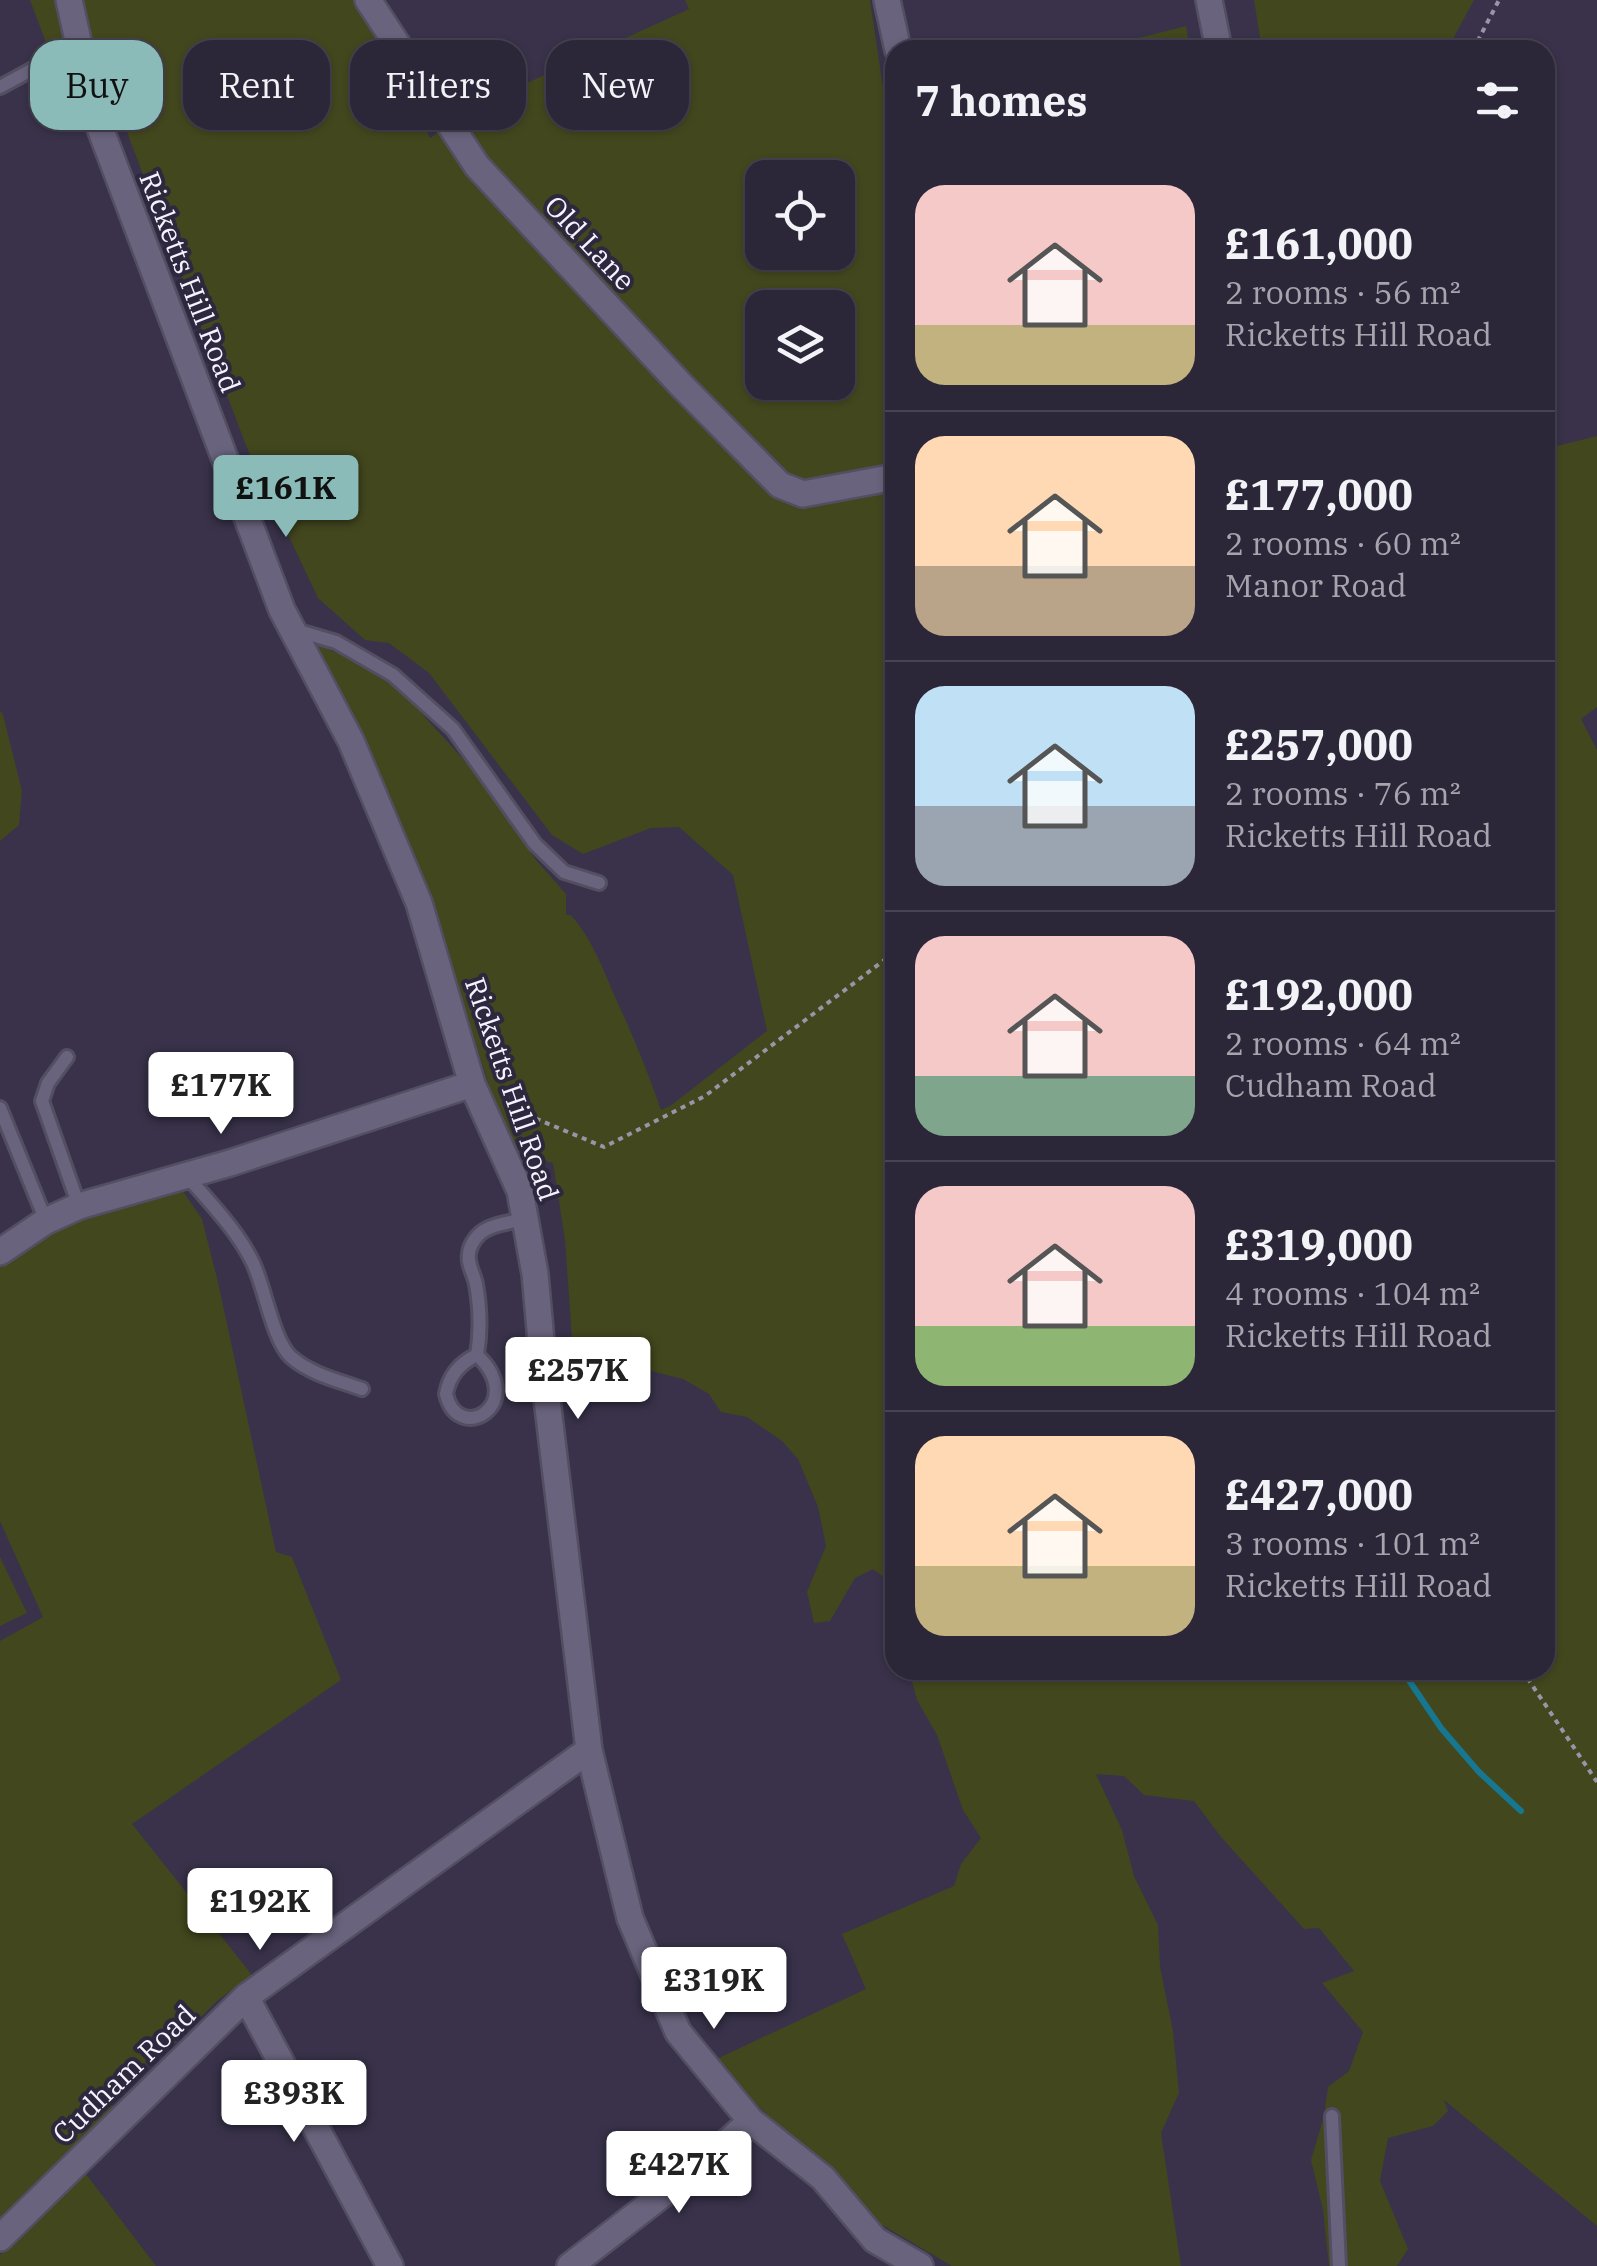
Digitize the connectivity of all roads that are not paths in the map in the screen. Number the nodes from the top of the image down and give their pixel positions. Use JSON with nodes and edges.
{"nodes":[{"id":1,"x":69,"y":0,"type":"edge"},
{"id":2,"x":368,"y":0,"type":"edge"},
{"id":3,"x":887,"y":0,"type":"edge"},
{"id":4,"x":1209,"y":0,"type":"edge"},
{"id":5,"x":78,"y":40,"type":"edge"},
{"id":6,"x":896,"y":40,"type":"edge"},
{"id":7,"x":1217,"y":40,"type":"edge"},
{"id":8,"x":30,"y":71,"type":"edge"},
{"id":9,"x":0,"y":87,"type":"edge"},
{"id":10,"x":100,"y":130,"type":"edge"},
{"id":11,"x":885,"y":479,"type":"edge"},
{"id":12,"x":293,"y":630,"type":"junction"},
{"id":13,"x":599,"y":882,"type":"dead end"},
{"id":14,"x":68,"y":1056,"type":"dead end"},
{"id":15,"x":472,"y":1084,"type":"junction"},
{"id":16,"x":0,"y":1108,"type":"edge"},
{"id":17,"x":186,"y":1174,"type":"junction"},
{"id":18,"x":78,"y":1206,"type":"junction"},
{"id":19,"x":525,"y":1219,"type":"junction"},
{"id":20,"x":46,"y":1220,"type":"junction"},
{"id":21,"x":0,"y":1252,"type":"edge"},
{"id":22,"x":477,"y":1355,"type":"junction"},
{"id":23,"x":362,"y":1389,"type":"dead end"},
{"id":24,"x":589,"y":1750,"type":"junction"},
{"id":25,"x":246,"y":1997,"type":"junction"},
{"id":26,"x":1332,"y":2116,"type":"dead end"},
{"id":27,"x":751,"y":2120,"type":"junction"},
{"id":28,"x":0,"y":2238,"type":"edge"},
{"id":29,"x":390,"y":2266,"type":"edge"},
{"id":30,"x":570,"y":2266,"type":"edge"},
{"id":31,"x":920,"y":2266,"type":"edge"},
{"id":32,"x":1340,"y":2266,"type":"edge"}],
"edges":[{"from":1,"to":5,"type":"street","name":"Ricketts Hill Road"},
{"from":2,"to":11,"type":"street","name":"Old Lane"},
{"from":3,"to":6,"type":"street"},
{"from":4,"to":7,"type":"street"},
{"from":8,"to":9,"type":"lane"},
{"from":10,"to":12,"type":"street","name":"Ricketts Hill Road"},
{"from":12,"to":13,"type":"lane"},
{"from":12,"to":15,"type":"street","name":"Ricketts Hill Road"},
{"from":14,"to":18,"type":"lane"},
{"from":15,"to":17,"type":"street"},
{"from":15,"to":19,"type":"street","name":"Ricketts Hill Road"},
{"from":16,"to":20,"type":"lane"},
{"from":17,"to":18,"type":"street"},
{"from":17,"to":23,"type":"lane"},
{"from":18,"to":20,"type":"street"},
{"from":19,"to":22,"type":"lane"},
{"from":19,"to":24,"type":"street","name":"Ricketts Hill Road"},
{"from":20,"to":21,"type":"street"},
{"from":22,"to":22,"type":"lane"},
{"from":24,"to":25,"type":"street","name":"Cudham Road"},
{"from":24,"to":27,"type":"street","name":"Ricketts Hill Road"},
{"from":25,"to":28,"type":"street","name":"Cudham Road"},
{"from":25,"to":29,"type":"street"},
{"from":26,"to":32,"type":"lane"},
{"from":27,"to":30,"type":"street"},
{"from":27,"to":31,"type":"street","name":"Ricketts Hill Road"}]}
